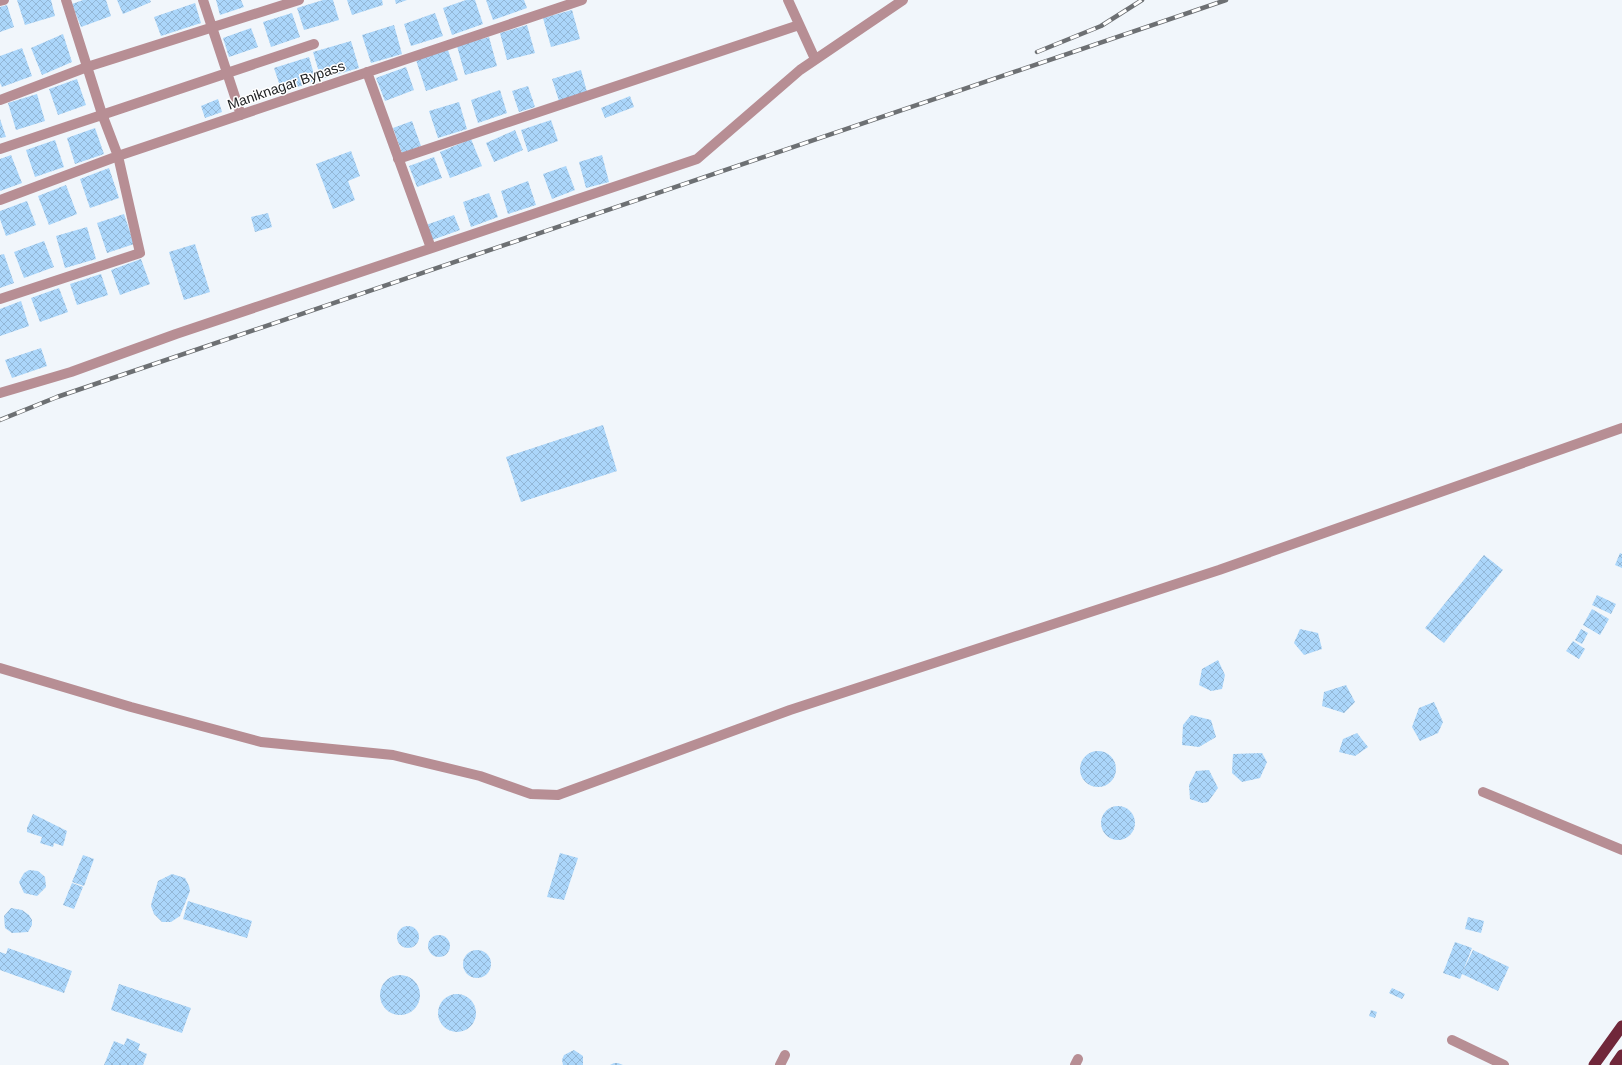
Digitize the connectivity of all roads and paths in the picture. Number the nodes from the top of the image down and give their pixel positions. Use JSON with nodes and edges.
{"nodes":[{"id":1,"x":4,"y":0,"type":"edge"},
{"id":2,"x":66,"y":0,"type":"edge"},
{"id":3,"x":204,"y":0,"type":"edge"},
{"id":4,"x":299,"y":0,"type":"edge"},
{"id":5,"x":582,"y":0,"type":"edge"},
{"id":6,"x":788,"y":0,"type":"edge"},
{"id":7,"x":903,"y":0,"type":"edge"},
{"id":8,"x":0,"y":1,"type":"edge"},
{"id":9,"x":553,"y":4,"type":"edge"},
{"id":10,"x":799,"y":25,"type":"junction"},
{"id":11,"x":212,"y":27,"type":"junction"},
{"id":12,"x":314,"y":44,"type":"dead end"},
{"id":13,"x":815,"y":59,"type":"junction"},
{"id":14,"x":87,"y":67,"type":"junction"},
{"id":15,"x":367,"y":72,"type":"junction"},
{"id":16,"x":227,"y":74,"type":"junction"},
{"id":17,"x":0,"y":100,"type":"edge"},
{"id":18,"x":102,"y":114,"type":"junction"},
{"id":19,"x":240,"y":115,"type":"junction"},
{"id":20,"x":0,"y":149,"type":"edge"},
{"id":21,"x":118,"y":156,"type":"junction"},
{"id":22,"x":398,"y":159,"type":"junction"},
{"id":23,"x":0,"y":200,"type":"edge"},
{"id":24,"x":431,"y":248,"type":"junction"},
{"id":25,"x":0,"y":299,"type":"edge"},
{"id":26,"x":0,"y":393,"type":"edge"},
{"id":27,"x":1622,"y":428,"type":"edge"},
{"id":28,"x":0,"y":668,"type":"edge"},
{"id":29,"x":1483,"y":792,"type":"dead end"},
{"id":30,"x":1622,"y":850,"type":"edge"},
{"id":31,"x":1622,"y":1026,"type":"edge"},
{"id":32,"x":1452,"y":1040,"type":"dead end"},
{"id":33,"x":785,"y":1055,"type":"dead end"},
{"id":34,"x":1622,"y":1055,"type":"edge"},
{"id":35,"x":780,"y":1065,"type":"edge"},
{"id":36,"x":1504,"y":1065,"type":"edge"},
{"id":37,"x":1594,"y":1065,"type":"edge"},
{"id":38,"x":1615,"y":1065,"type":"edge"}],
"edges":[{"from":1,"to":8,"type":"street"},
{"from":2,"to":14,"type":"street"},
{"from":3,"to":11,"type":"street"},
{"from":4,"to":11,"type":"street"},
{"from":5,"to":9,"type":"street","name":"Maniknagar Bypass"},
{"from":6,"to":10,"type":"street"},
{"from":7,"to":13,"type":"street"},
{"from":9,"to":15,"type":"street","name":"Maniknagar Bypass"},
{"from":10,"to":13,"type":"street"},
{"from":10,"to":22,"type":"street"},
{"from":11,"to":14,"type":"street"},
{"from":11,"to":16,"type":"street"},
{"from":12,"to":16,"type":"street"},
{"from":13,"to":24,"type":"street"},
{"from":14,"to":17,"type":"street"},
{"from":14,"to":18,"type":"street"},
{"from":15,"to":19,"type":"street","name":"Maniknagar Bypass"},
{"from":15,"to":22,"type":"street"},
{"from":16,"to":18,"type":"street"},
{"from":16,"to":19,"type":"street"},
{"from":18,"to":20,"type":"street"},
{"from":18,"to":21,"type":"street"},
{"from":19,"to":21,"type":"street","name":"Maniknagar Bypass"},
{"from":21,"to":23,"type":"street","name":"Maniknagar Bypass"},
{"from":21,"to":25,"type":"street"},
{"from":22,"to":24,"type":"street"},
{"from":24,"to":26,"type":"street"},
{"from":27,"to":28,"type":"street"},
{"from":29,"to":30,"type":"street"},
{"from":31,"to":37,"type":"highway"},
{"from":32,"to":36,"type":"street"},
{"from":33,"to":35,"type":"street"},
{"from":34,"to":38,"type":"highway"}]}
